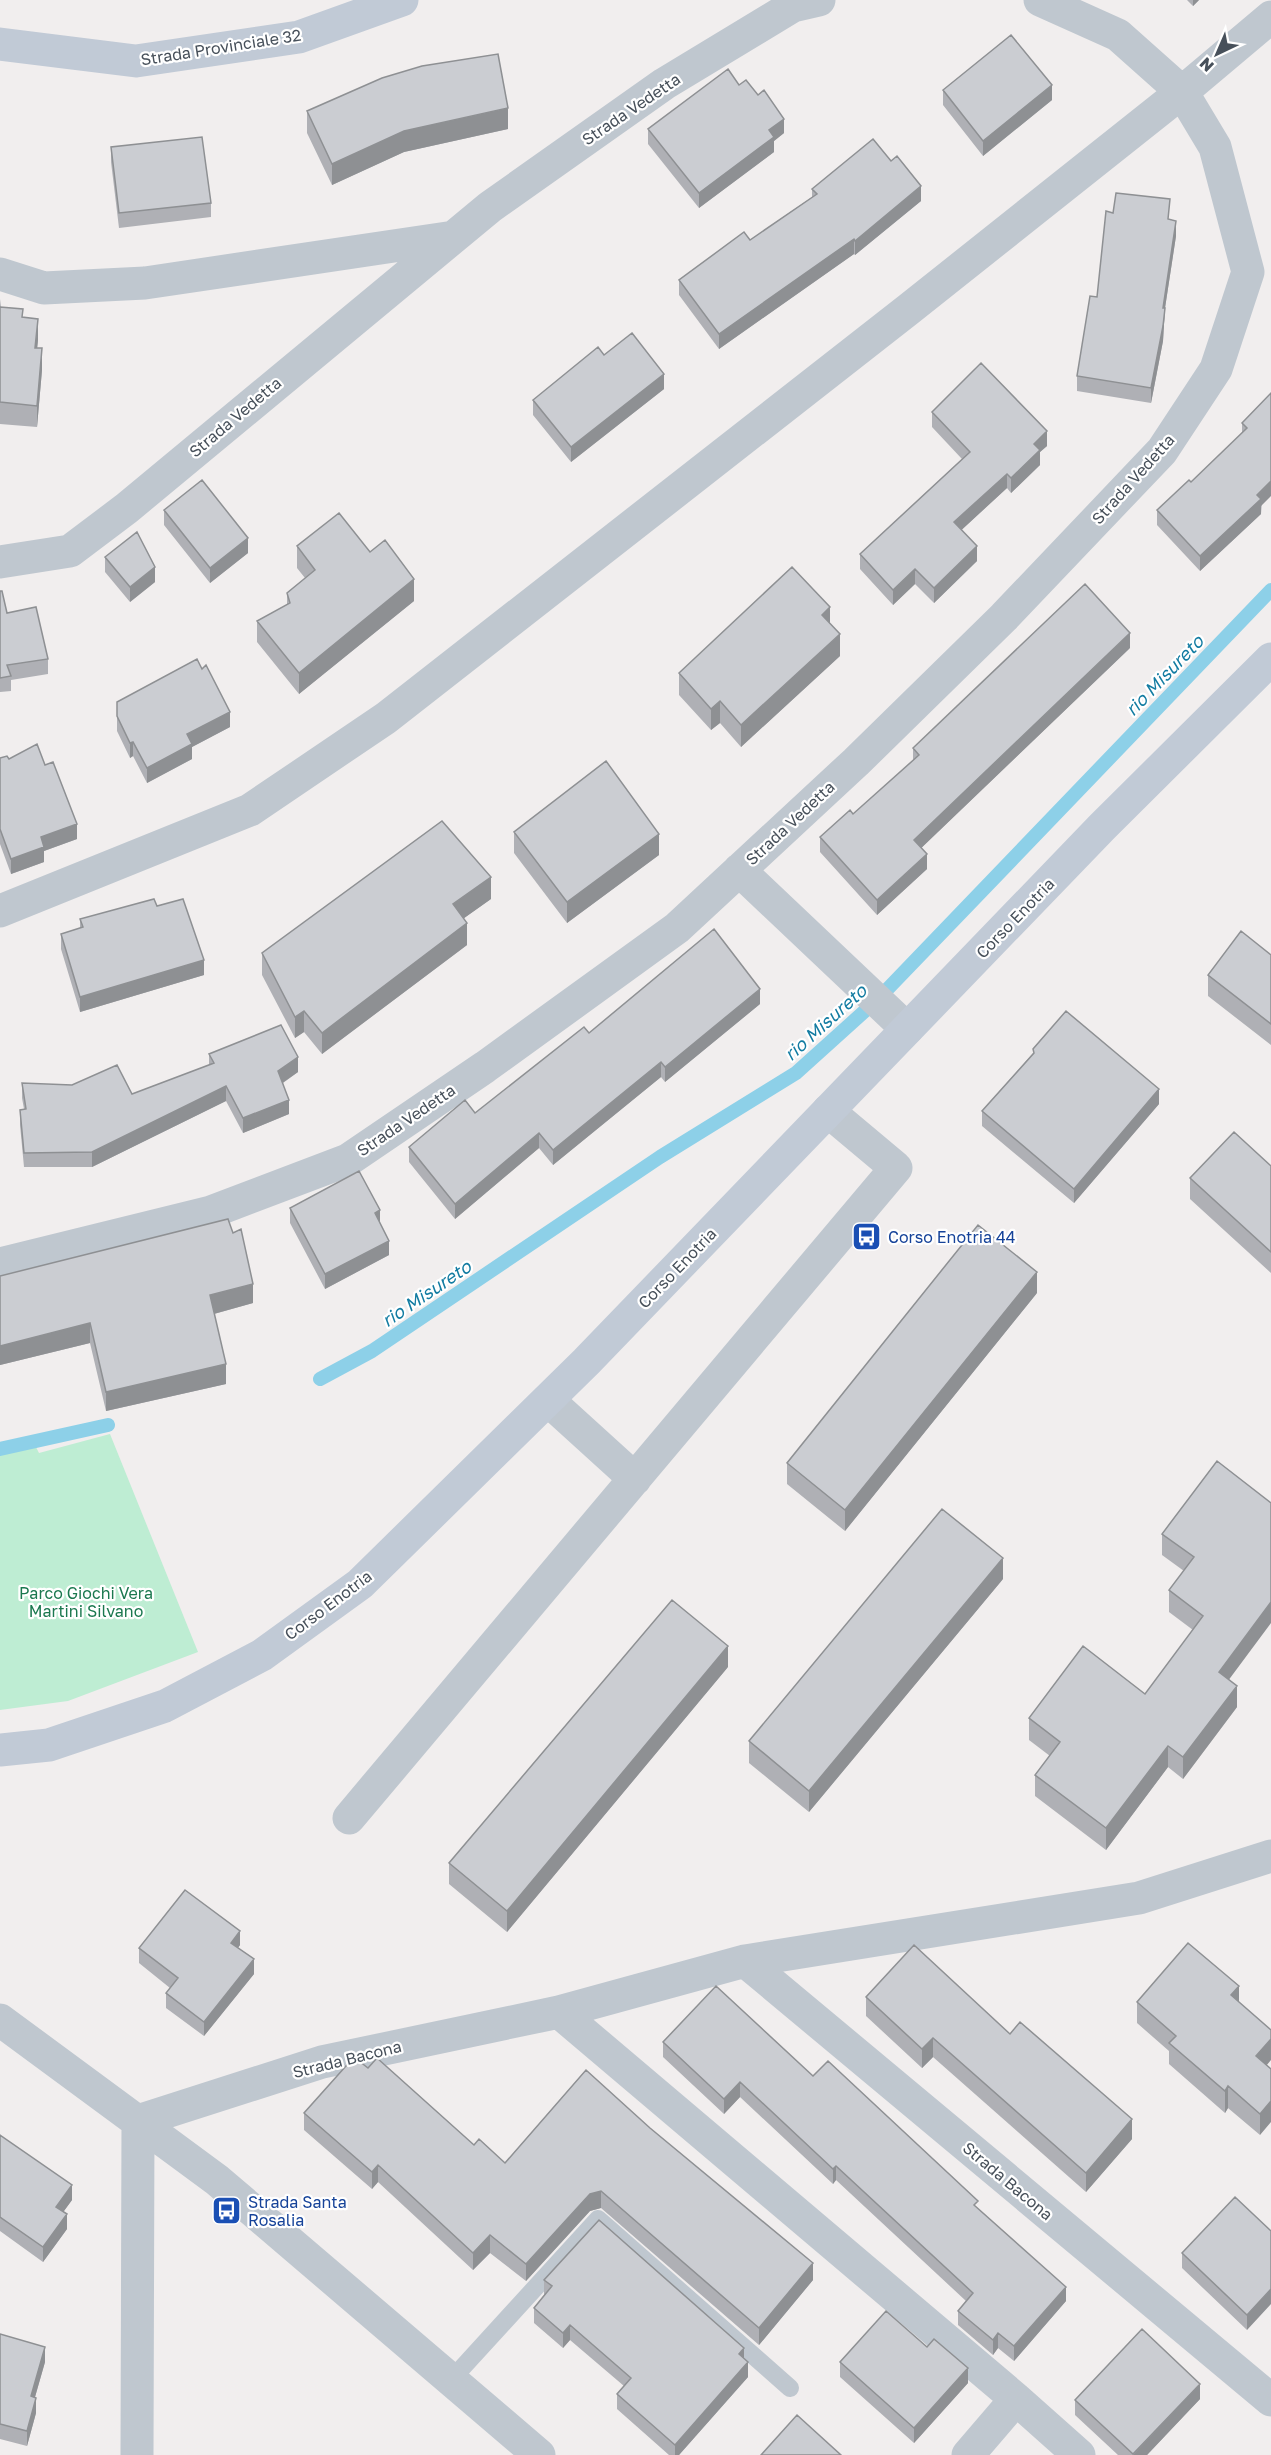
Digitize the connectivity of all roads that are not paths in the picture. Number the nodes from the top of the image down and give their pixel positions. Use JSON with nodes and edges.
{"nodes":[{"id":1,"x":402,"y":0,"type":"edge"},
{"id":2,"x":819,"y":0,"type":"edge"},
{"id":3,"x":1040,"y":0,"type":"edge"},
{"id":4,"x":1271,"y":17,"type":"edge"},
{"id":5,"x":0,"y":44,"type":"edge"},
{"id":6,"x":1182,"y":92,"type":"junction"},
{"id":7,"x":454,"y":237,"type":"junction"},
{"id":8,"x":0,"y":274,"type":"edge"},
{"id":9,"x":0,"y":562,"type":"edge"},
{"id":10,"x":1271,"y":659,"type":"edge"},
{"id":11,"x":739,"y":870,"type":"junction"},
{"id":12,"x":0,"y":911,"type":"edge"},
{"id":13,"x":899,"y":1022,"type":"junction"},
{"id":14,"x":828,"y":1111,"type":"junction"},
{"id":15,"x":0,"y":1264,"type":"edge"},
{"id":16,"x":548,"y":1400,"type":"junction"},
{"id":17,"x":635,"y":1479,"type":"junction"},
{"id":18,"x":0,"y":1750,"type":"edge"},
{"id":19,"x":350,"y":1818,"type":"dead end"},
{"id":20,"x":1271,"y":1856,"type":"edge"},
{"id":21,"x":745,"y":1961,"type":"junction"},
{"id":22,"x":559,"y":2012,"type":"junction"},
{"id":23,"x":0,"y":2020,"type":"edge"},
{"id":24,"x":138,"y":2121,"type":"junction"},
{"id":25,"x":451,"y":2380,"type":"junction"},
{"id":26,"x":790,"y":2388,"type":"dead end"},
{"id":27,"x":1016,"y":2399,"type":"junction"},
{"id":28,"x":1271,"y":2400,"type":"edge"},
{"id":29,"x":137,"y":2455,"type":"edge"},
{"id":30,"x":539,"y":2455,"type":"edge"},
{"id":31,"x":968,"y":2455,"type":"edge"},
{"id":32,"x":1079,"y":2455,"type":"edge"}],
"edges":[{"from":1,"to":5,"type":"main road","name":"Strada Provinciale 32"},
{"from":2,"to":7,"type":"street","name":"Strada Vedetta"},
{"from":3,"to":6,"type":"street","name":"Strada Vedetta"},
{"from":4,"to":6,"type":"street"},
{"from":6,"to":11,"type":"street","name":"Strada Vedetta"},
{"from":6,"to":12,"type":"street"},
{"from":7,"to":8,"type":"street"},
{"from":7,"to":9,"type":"street","name":"Strada Vedetta"},
{"from":10,"to":13,"type":"main road","name":"Corso Enotria"},
{"from":11,"to":13,"type":"street"},
{"from":11,"to":15,"type":"street","name":"Strada Vedetta"},
{"from":13,"to":14,"type":"main road","name":"Corso Enotria"},
{"from":14,"to":16,"type":"main road","name":"Corso Enotria"},
{"from":14,"to":17,"type":"street"},
{"from":16,"to":17,"type":"street"},
{"from":16,"to":18,"type":"main road","name":"Corso Enotria"},
{"from":17,"to":19,"type":"street"},
{"from":20,"to":21,"type":"street","name":"Strada Bacona"},
{"from":21,"to":22,"type":"street","name":"Strada Bacona"},
{"from":21,"to":28,"type":"street","name":"Strada Bacona"},
{"from":22,"to":24,"type":"street","name":"Strada Bacona"},
{"from":22,"to":27,"type":"street"},
{"from":23,"to":24,"type":"street"},
{"from":24,"to":25,"type":"street"},
{"from":24,"to":29,"type":"street"},
{"from":25,"to":26,"type":"lane"},
{"from":25,"to":30,"type":"street"},
{"from":27,"to":31,"type":"street"},
{"from":27,"to":32,"type":"street"}]}
